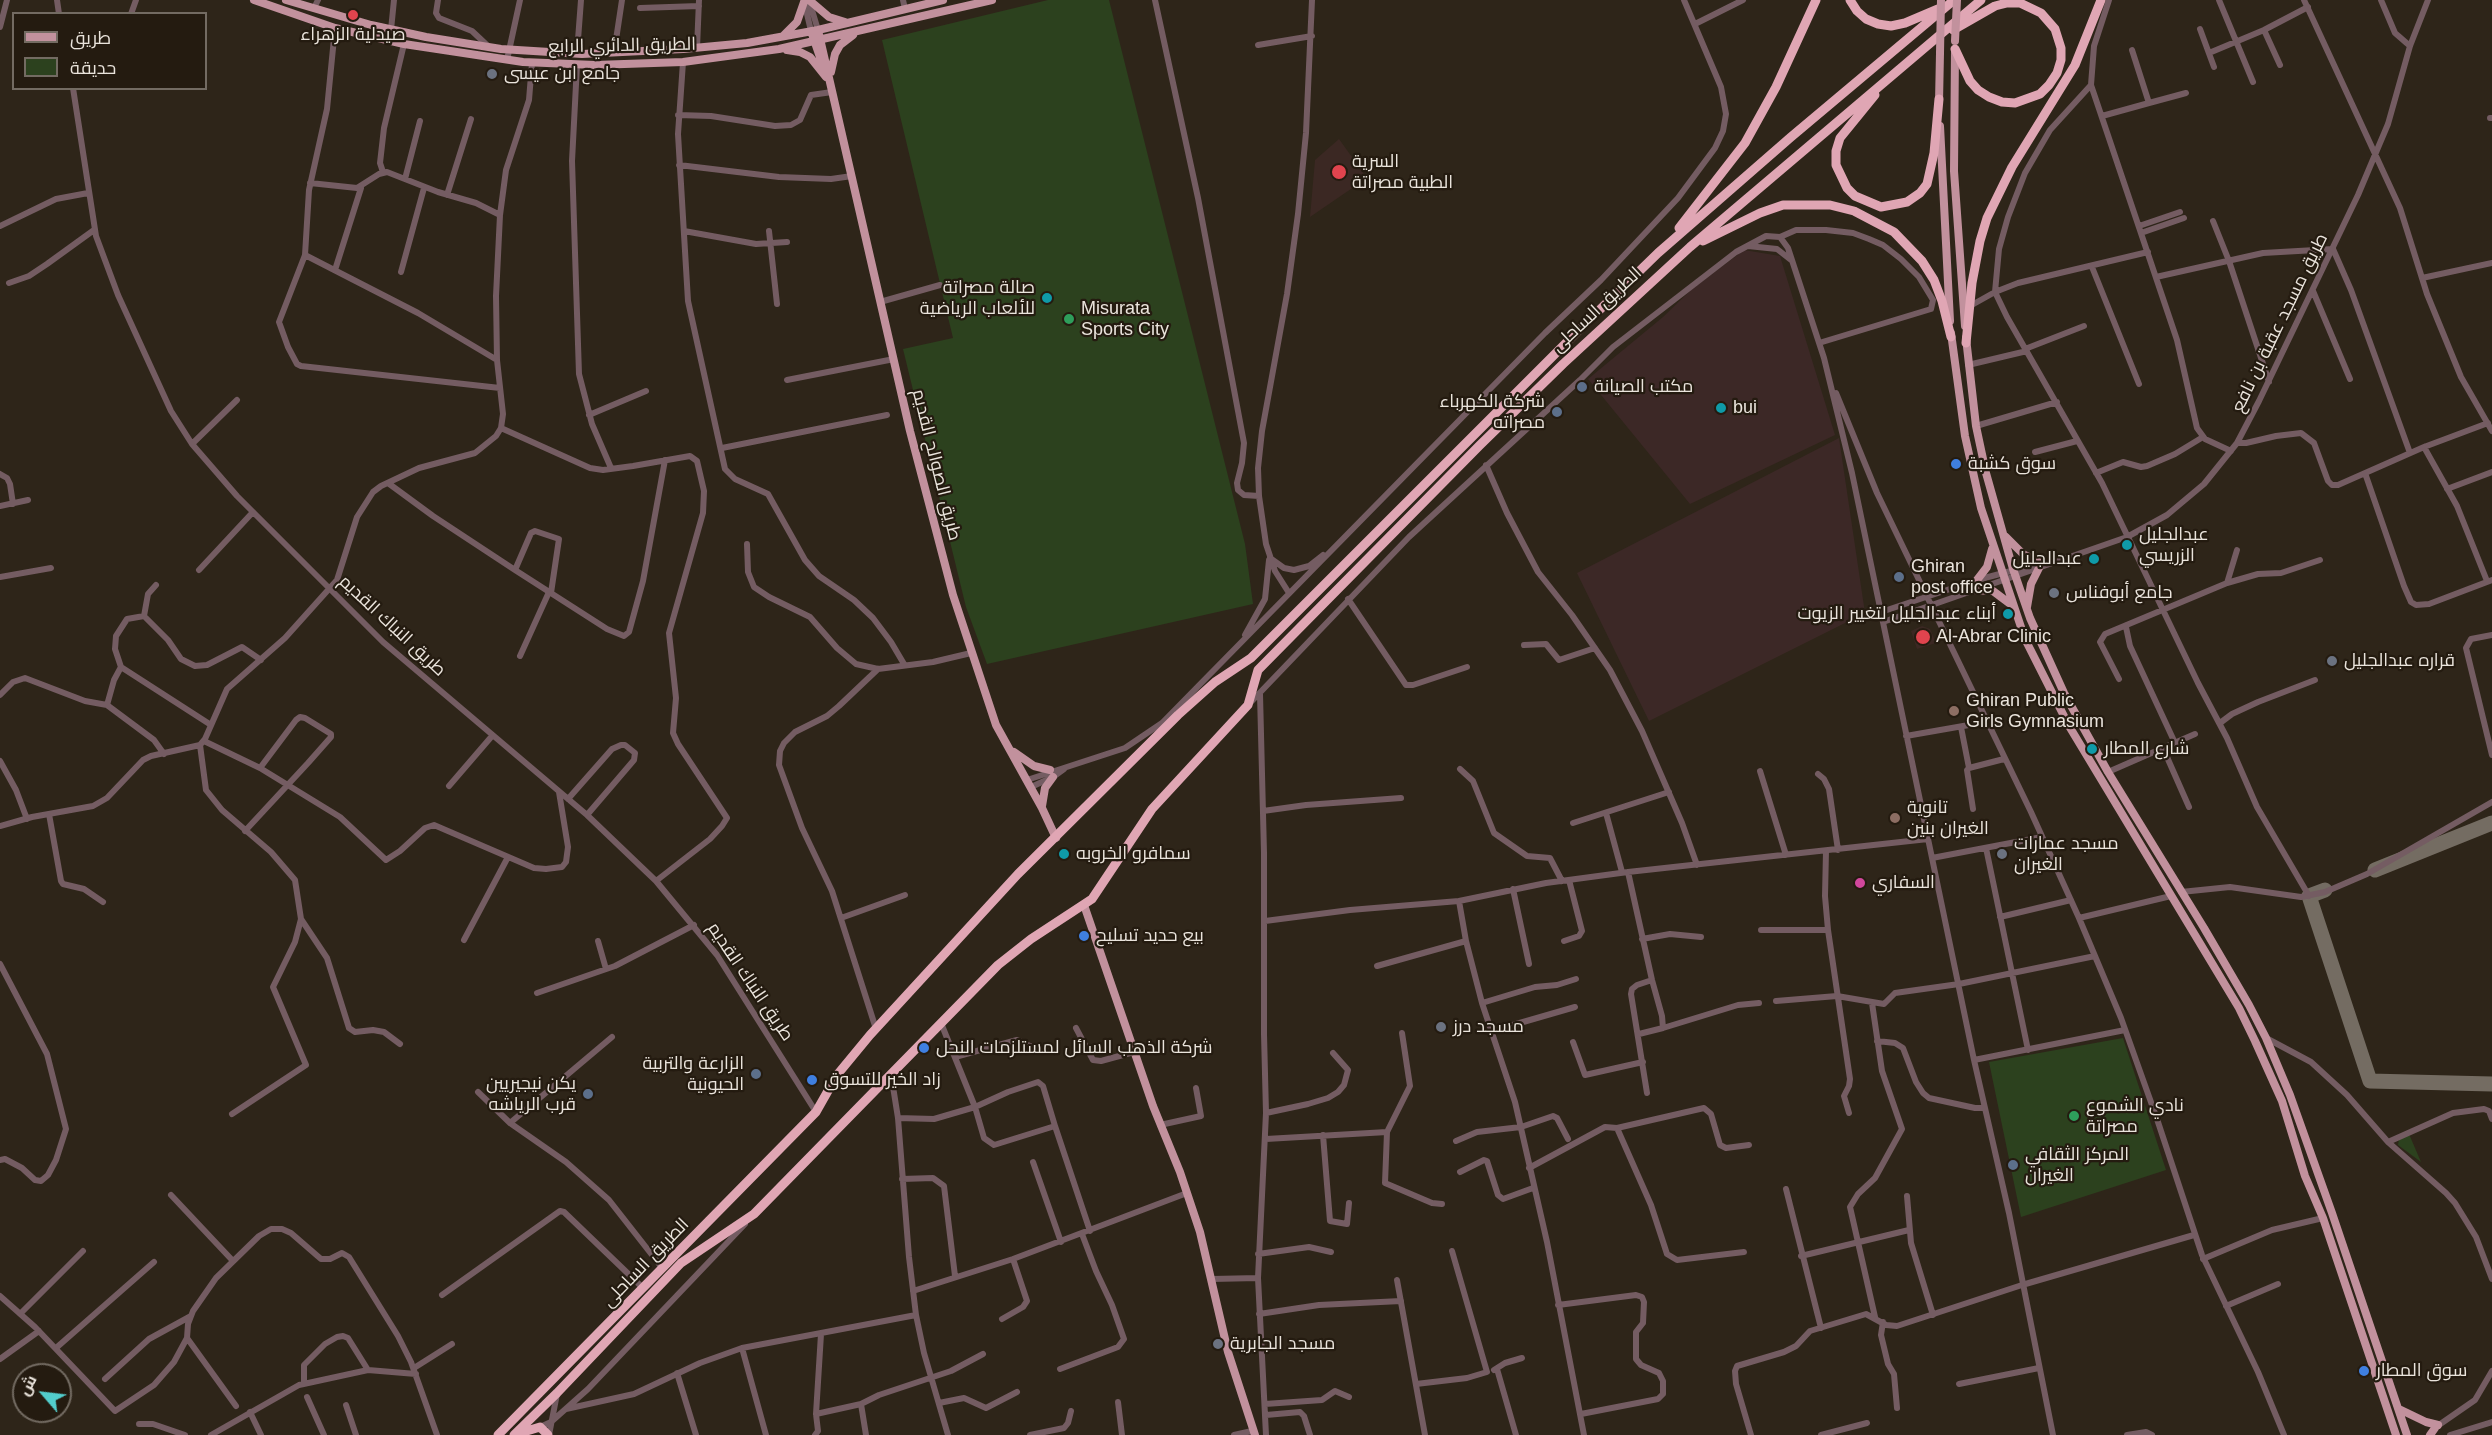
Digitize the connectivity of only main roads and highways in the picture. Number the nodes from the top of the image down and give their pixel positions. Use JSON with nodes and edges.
{"nodes":[{"id":1,"x":254,"y":0,"type":"edge"},
{"id":2,"x":286,"y":0,"type":"edge"},
{"id":3,"x":943,"y":0,"type":"edge"},
{"id":4,"x":992,"y":0,"type":"edge"},
{"id":5,"x":1816,"y":0,"type":"edge"},
{"id":6,"x":1850,"y":0,"type":"edge"},
{"id":7,"x":1941,"y":0,"type":"edge"},
{"id":8,"x":1955,"y":0,"type":"edge"},
{"id":9,"x":1981,"y":0,"type":"edge"},
{"id":10,"x":2101,"y":0,"type":"edge"},
{"id":11,"x":806,"y":1,"type":"edge"},
{"id":12,"x":849,"y":23,"type":"junction"},
{"id":13,"x":815,"y":30,"type":"junction"},
{"id":14,"x":859,"y":32,"type":"junction"},
{"id":15,"x":782,"y":37,"type":"junction"},
{"id":16,"x":818,"y":41,"type":"junction"},
{"id":17,"x":1930,"y":43,"type":"junction"},
{"id":18,"x":1955,"y":45,"type":"junction"},
{"id":19,"x":779,"y":50,"type":"junction"},
{"id":20,"x":1898,"y":70,"type":"junction"},
{"id":21,"x":830,"y":82,"type":"junction"},
{"id":22,"x":1939,"y":99,"type":"junction"},
{"id":23,"x":1690,"y":247,"type":"junction"},
{"id":24,"x":1658,"y":253,"type":"junction"},
{"id":25,"x":1951,"y":337,"type":"junction"},
{"id":26,"x":1966,"y":343,"type":"junction"},
{"id":27,"x":2005,"y":536,"type":"junction"},
{"id":28,"x":1991,"y":542,"type":"junction"},
{"id":29,"x":1359,"y":549,"type":"junction"},
{"id":30,"x":1368,"y":558,"type":"junction"},
{"id":31,"x":1977,"y":580,"type":"road end"},
{"id":32,"x":1973,"y":590,"type":"road end"},
{"id":33,"x":2027,"y":608,"type":"junction"},
{"id":34,"x":2013,"y":609,"type":"junction"},
{"id":35,"x":1009,"y":748,"type":"junction"},
{"id":36,"x":1042,"y":808,"type":"junction"},
{"id":37,"x":1056,"y":838,"type":"junction"},
{"id":38,"x":1084,"y":905,"type":"junction"},
{"id":39,"x":2399,"y":1409,"type":"junction"},
{"id":40,"x":2432,"y":1431,"type":"edge"},
{"id":41,"x":1254,"y":1433,"type":"edge"},
{"id":42,"x":498,"y":1435,"type":"edge"},
{"id":43,"x":514,"y":1435,"type":"edge"},
{"id":44,"x":549,"y":1435,"type":"edge"},
{"id":45,"x":2396,"y":1435,"type":"edge"},
{"id":46,"x":2407,"y":1435,"type":"edge"}],
"edges":[{"from":1,"to":19,"type":"main road","name":"الطريق الدائري الرابع"},
{"from":2,"to":15,"type":"main road","name":"الطريق الدائري الرابع"},
{"from":3,"to":12,"type":"main road","name":"الطريق الدائري الرابع"},
{"from":4,"to":14,"type":"main road","name":"الطريق الدائري الرابع"},
{"from":5,"to":24,"type":"highway"},
{"from":6,"to":8,"type":"highway"},
{"from":7,"to":22,"type":"main road","bridge":true},
{"from":8,"to":18,"type":"main road","bridge":true},
{"from":8,"to":24,"type":"highway","name":"الطريق الساحلى"},
{"from":9,"to":17,"type":"highway","name":"الطريق الساحلى"},
{"from":10,"to":26,"type":"highway"},
{"from":11,"to":12,"type":"main road"},
{"from":11,"to":15,"type":"main road"},
{"from":12,"to":13,"type":"main road","name":"الطريق الدائري الرابع"},
{"from":13,"to":15,"type":"main road","name":"الطريق الدائري الرابع"},
{"from":13,"to":16,"type":"main road","name":"طريق الصوالح القديم"},
{"from":14,"to":16,"type":"main road","name":"الطريق الدائري الرابع"},
{"from":14,"to":21,"type":"main road"},
{"from":16,"to":19,"type":"main road","name":"الطريق الدائري الرابع"},
{"from":16,"to":21,"type":"main road","name":"طريق الصوالح القديم"},
{"from":17,"to":18,"type":"highway"},
{"from":17,"to":20,"type":"highway","name":"الطريق الساحلى"},
{"from":18,"to":26,"type":"main road"},
{"from":19,"to":21,"type":"main road"},
{"from":20,"to":22,"type":"highway"},
{"from":20,"to":23,"type":"highway","name":"الطريق الساحلى"},
{"from":21,"to":35,"type":"main road","name":"طريق الصوالح القديم"},
{"from":22,"to":25,"type":"main road"},
{"from":23,"to":25,"type":"highway"},
{"from":23,"to":30,"type":"highway","name":"الطريق الساحلى"},
{"from":24,"to":29,"type":"highway","name":"الطريق الساحلى"},
{"from":25,"to":28,"type":"main road"},
{"from":26,"to":27,"type":"main road"},
{"from":27,"to":33,"type":"main road"},
{"from":27,"to":33,"type":"main road"},
{"from":28,"to":31,"type":"main road"},
{"from":28,"to":34,"type":"main road"},
{"from":29,"to":30,"type":"highway"},
{"from":29,"to":37,"type":"highway","name":"الطريق الساحلى"},
{"from":30,"to":38,"type":"highway","name":"الطريق الساحلى"},
{"from":32,"to":34,"type":"main road"},
{"from":33,"to":39,"type":"main road"},
{"from":34,"to":45,"type":"main road"},
{"from":35,"to":36,"type":"main road","name":"طريق الصوالح القديم"},
{"from":35,"to":36,"type":"main road"},
{"from":36,"to":37,"type":"main road","name":"طريق الصوالح القديم"},
{"from":37,"to":42,"type":"highway","name":"الطريق الساحلى"},
{"from":38,"to":41,"type":"main road"},
{"from":38,"to":43,"type":"highway","name":"الطريق الساحلى"},
{"from":39,"to":40,"type":"main road"},
{"from":39,"to":46,"type":"main road"},
{"from":43,"to":44,"type":"highway"}]}
